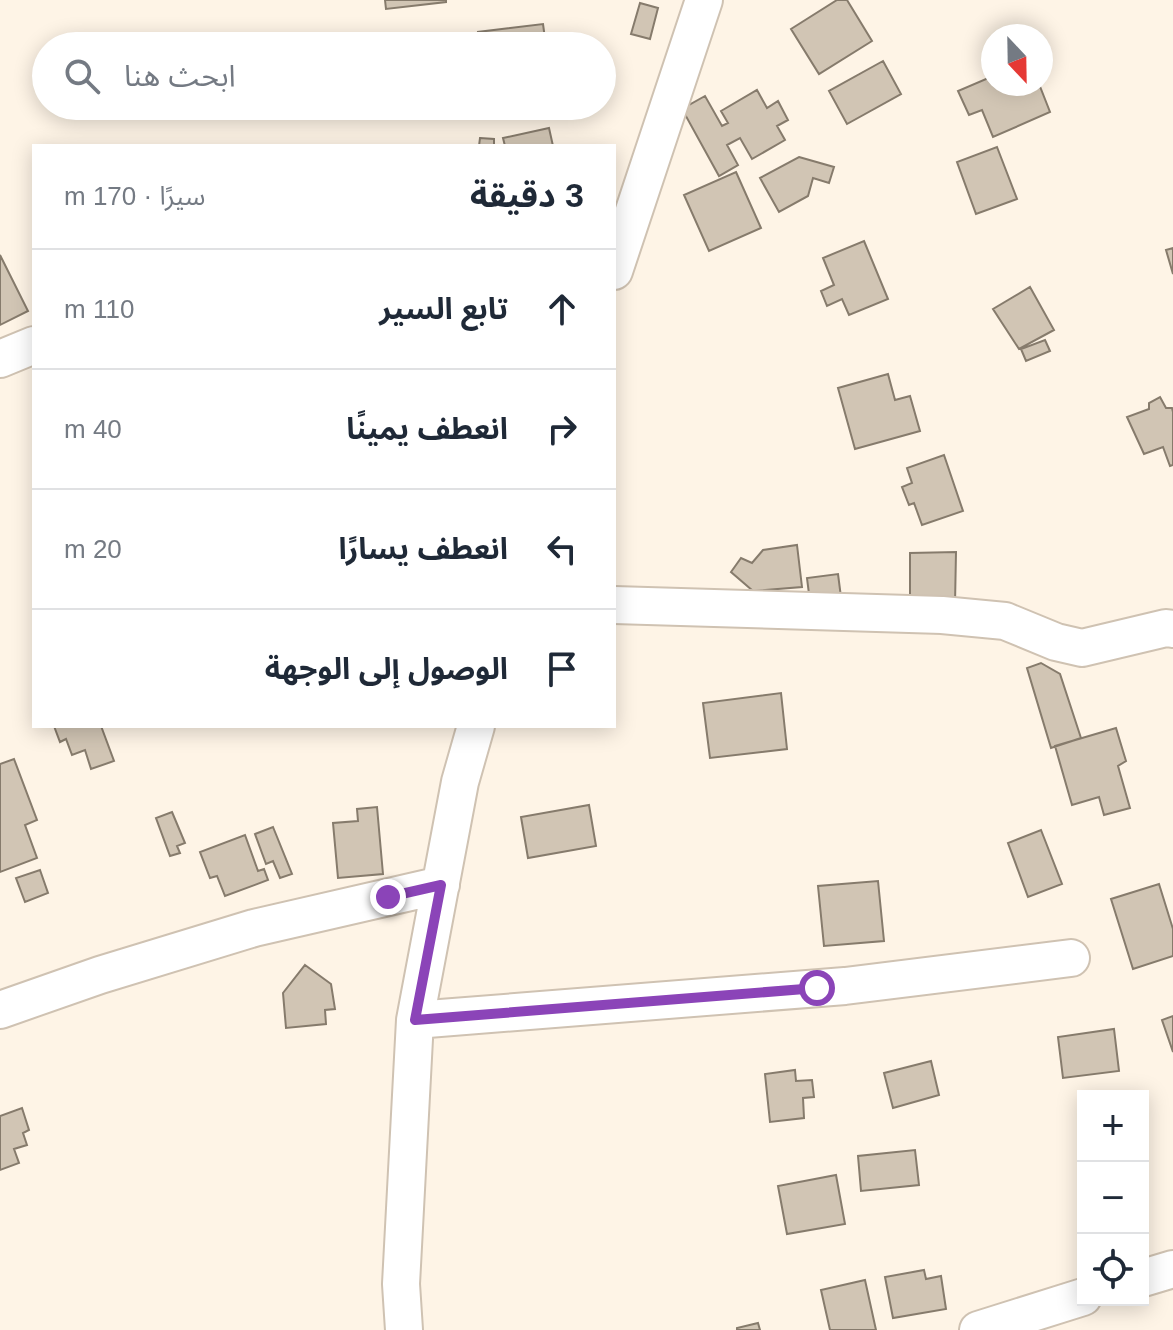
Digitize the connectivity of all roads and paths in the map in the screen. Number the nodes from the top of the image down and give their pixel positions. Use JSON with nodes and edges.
{"nodes":[{"id":1,"x":704,"y":0,"type":"edge"},
{"id":2,"x":616,"y":265,"type":"edge"},
{"id":3,"x":32,"y":346,"type":"edge"},
{"id":4,"x":0,"y":359,"type":"edge"},
{"id":5,"x":616,"y":605,"type":"edge"},
{"id":6,"x":1173,"y":629,"type":"edge"},
{"id":7,"x":475,"y":728,"type":"edge"},
{"id":8,"x":441,"y":885,"type":"junction"},
{"id":9,"x":1071,"y":958,"type":"dead end"},
{"id":10,"x":0,"y":1010,"type":"edge"},
{"id":11,"x":415,"y":1020,"type":"junction"},
{"id":12,"x":1173,"y":1269,"type":"edge"},
{"id":13,"x":1149,"y":1276,"type":"edge"},
{"id":14,"x":1077,"y":1299,"type":"edge"},
{"id":15,"x":404,"y":1330,"type":"edge"},
{"id":16,"x":978,"y":1330,"type":"edge"}],
"edges":[{"from":1,"to":2,"type":"street"},
{"from":3,"to":4,"type":"street"},
{"from":5,"to":6,"type":"street"},
{"from":7,"to":8,"type":"street"},
{"from":8,"to":10,"type":"street"},
{"from":8,"to":11,"type":"street"},
{"from":9,"to":11,"type":"street"},
{"from":11,"to":15,"type":"street"},
{"from":12,"to":13,"type":"street"},
{"from":14,"to":16,"type":"street"}]}
